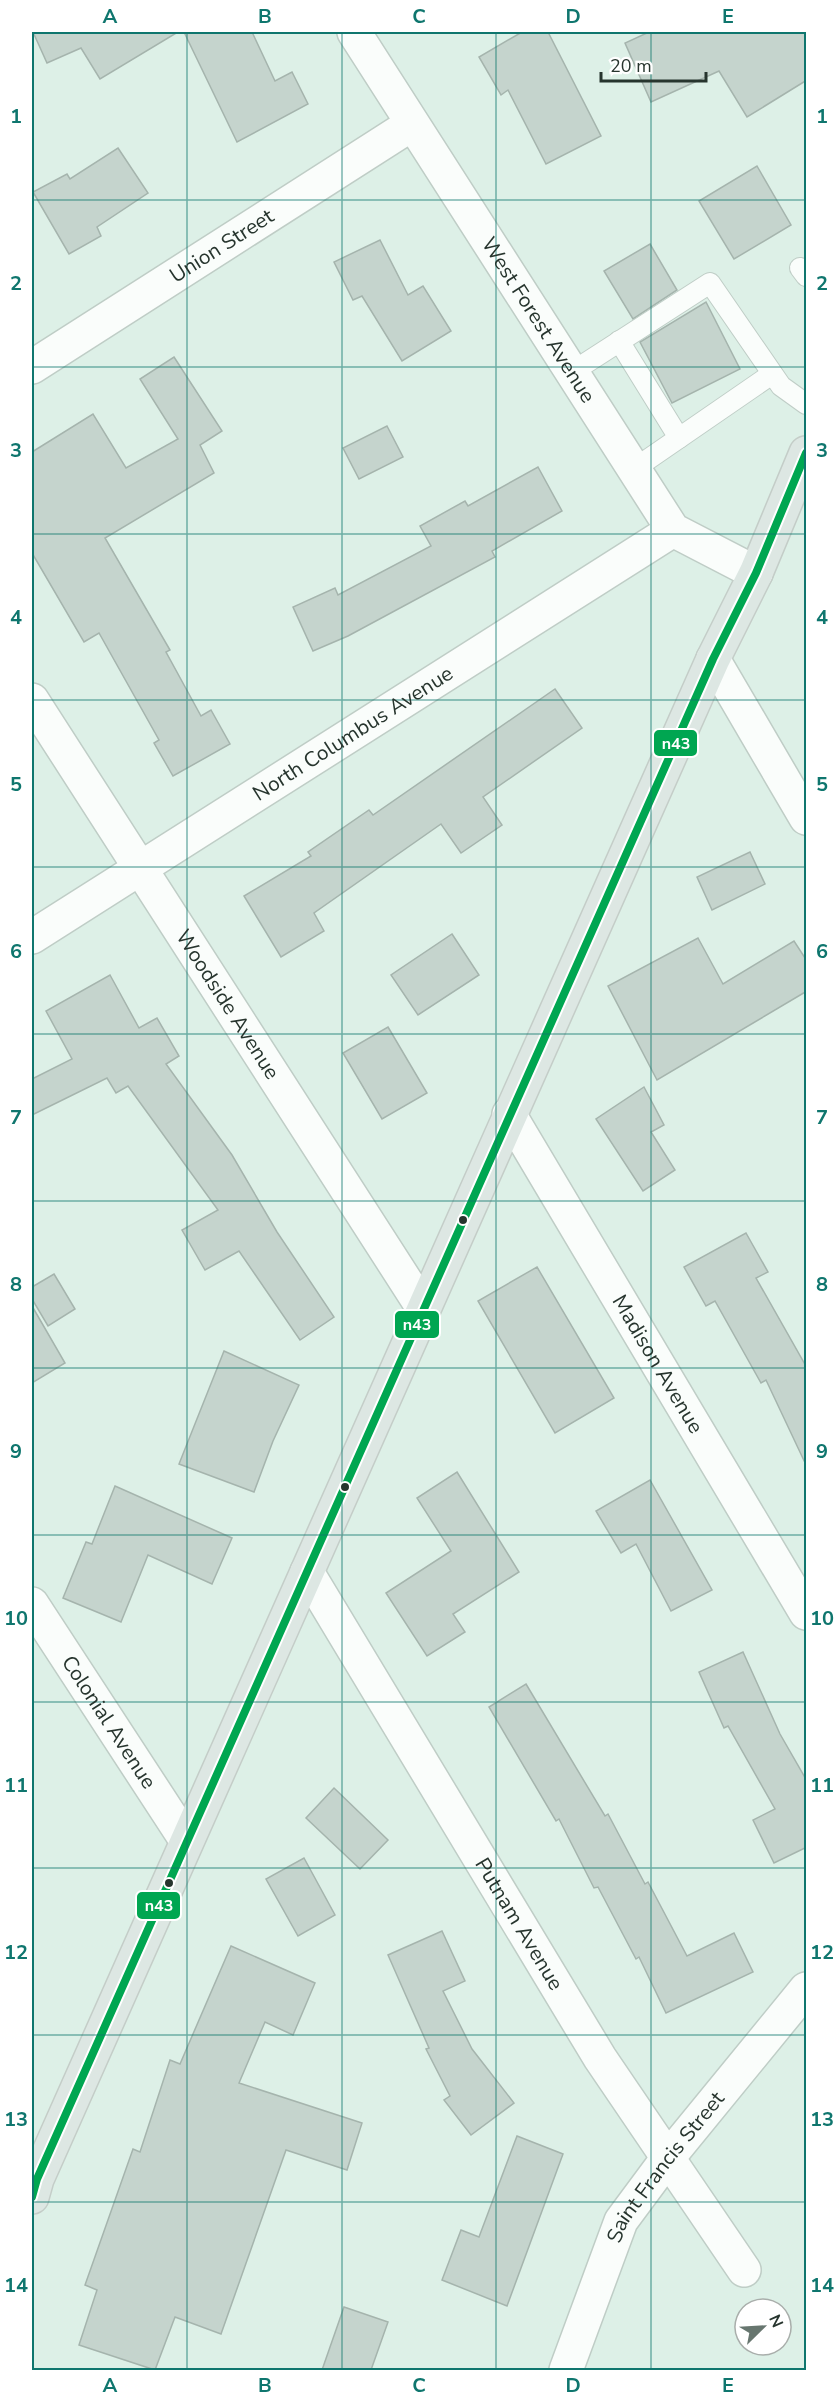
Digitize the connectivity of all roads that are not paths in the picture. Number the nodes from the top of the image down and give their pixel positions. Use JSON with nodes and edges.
{"nodes":[{"id":1,"x":354,"y":32,"type":"edge"},
{"id":2,"x":412,"y":124,"type":"junction"},
{"id":3,"x":619,"y":341,"type":"junction"},
{"id":4,"x":32,"y":367,"type":"edge"},
{"id":5,"x":572,"y":372,"type":"junction"},
{"id":6,"x":771,"y":374,"type":"junction"},
{"id":7,"x":807,"y":404,"type":"edge"},
{"id":8,"x":679,"y":438,"type":"junction"},
{"id":9,"x":807,"y":453,"type":"edge"},
{"id":10,"x":634,"y":470,"type":"junction"},
{"id":11,"x":799,"y":492,"type":"edge"},
{"id":12,"x":673,"y":530,"type":"junction"},
{"id":13,"x":756,"y":573,"type":"junction"},
{"id":14,"x":713,"y":659,"type":"junction"},
{"id":15,"x":32,"y":700,"type":"edge"},
{"id":16,"x":807,"y":818,"type":"edge"},
{"id":17,"x":139,"y":868,"type":"junction"},
{"id":18,"x":32,"y":937,"type":"edge"},
{"id":19,"x":509,"y":1114,"type":"junction"},
{"id":20,"x":423,"y":1308,"type":"junction"},
{"id":21,"x":307,"y":1572,"type":"junction"},
{"id":22,"x":32,"y":1604,"type":"edge"},
{"id":23,"x":807,"y":1613,"type":"edge"},
{"id":24,"x":186,"y":1840,"type":"junction"},
{"id":25,"x":807,"y":1989,"type":"edge"},
{"id":26,"x":667,"y":2159,"type":"junction"},
{"id":27,"x":32,"y":2197,"type":"edge"},
{"id":28,"x":744,"y":2270,"type":"dead end"},
{"id":29,"x":566,"y":2370,"type":"edge"}],
"edges":[{"from":1,"to":2,"type":"street","name":"West Forest Avenue"},
{"from":2,"to":4,"type":"street","name":"Union Street"},
{"from":2,"to":5,"type":"street","name":"West Forest Avenue"},
{"from":3,"to":5,"type":"lane"},
{"from":3,"to":6,"type":"lane"},
{"from":3,"to":8,"type":"lane"},
{"from":5,"to":10,"type":"street","name":"West Forest Avenue"},
{"from":6,"to":7,"type":"lane"},
{"from":6,"to":8,"type":"lane"},
{"from":8,"to":10,"type":"lane"},
{"from":9,"to":11,"type":"main road"},
{"from":10,"to":12,"type":"street","name":"West Forest Avenue"},
{"from":11,"to":13,"type":"main road"},
{"from":12,"to":13,"type":"street","name":"West Forest Avenue"},
{"from":12,"to":17,"type":"street","name":"North Columbus Avenue"},
{"from":13,"to":14,"type":"main road"},
{"from":14,"to":16,"type":"street"},
{"from":14,"to":19,"type":"main road"},
{"from":15,"to":17,"type":"street","name":"Woodside Avenue"},
{"from":17,"to":18,"type":"street","name":"North Columbus Avenue"},
{"from":17,"to":20,"type":"street","name":"Woodside Avenue"},
{"from":19,"to":20,"type":"main road"},
{"from":19,"to":23,"type":"street","name":"Madison Avenue"},
{"from":20,"to":21,"type":"main road"},
{"from":21,"to":24,"type":"main road"},
{"from":21,"to":26,"type":"street","name":"Putnam Avenue"},
{"from":22,"to":24,"type":"street","name":"Colonial Avenue"},
{"from":24,"to":27,"type":"main road"},
{"from":25,"to":26,"type":"street","name":"Saint Francis Street"},
{"from":26,"to":28,"type":"street","name":"Putnam Avenue"},
{"from":26,"to":29,"type":"street","name":"Saint Francis Street"}]}
